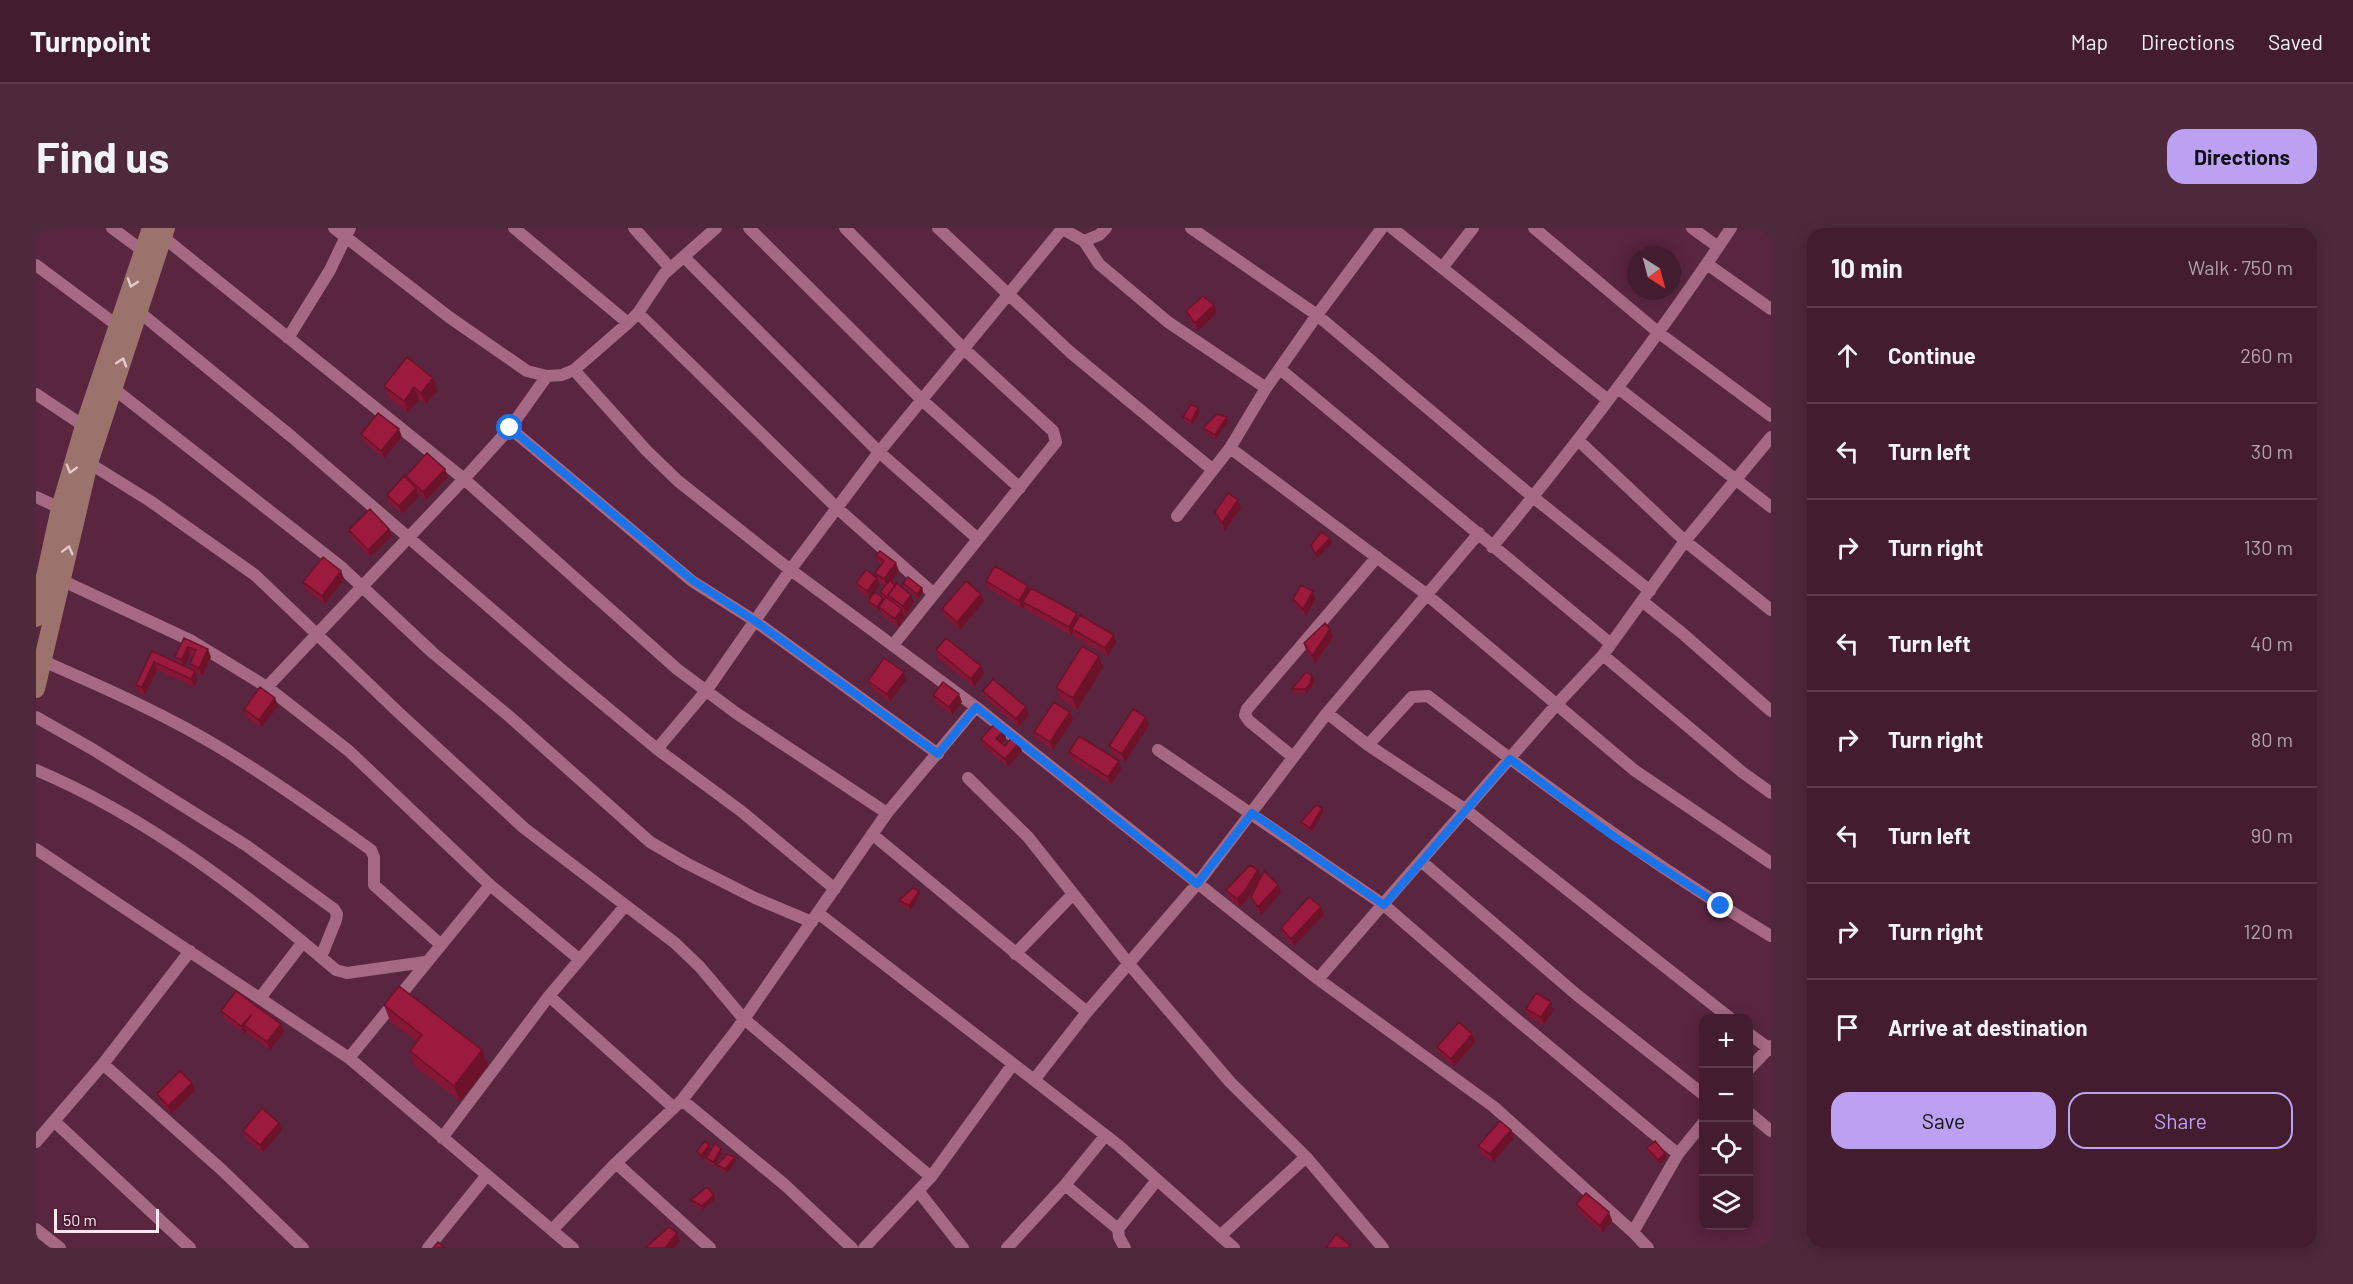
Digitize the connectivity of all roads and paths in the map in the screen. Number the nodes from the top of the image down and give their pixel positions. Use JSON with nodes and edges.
{"nodes":[{"id":1,"x":112,"y":228,"type":"edge"},
{"id":2,"x":334,"y":228,"type":"edge"},
{"id":3,"x":514,"y":228,"type":"edge"},
{"id":4,"x":634,"y":228,"type":"edge"},
{"id":5,"x":716,"y":228,"type":"edge"},
{"id":6,"x":749,"y":228,"type":"edge"},
{"id":7,"x":845,"y":228,"type":"edge"},
{"id":8,"x":938,"y":228,"type":"edge"},
{"id":9,"x":1062,"y":228,"type":"edge"},
{"id":10,"x":1106,"y":228,"type":"edge"},
{"id":11,"x":1191,"y":228,"type":"edge"},
{"id":12,"x":1382,"y":228,"type":"edge"},
{"id":13,"x":1392,"y":228,"type":"edge"},
{"id":14,"x":1473,"y":228,"type":"edge"},
{"id":15,"x":1534,"y":228,"type":"edge"},
{"id":16,"x":1692,"y":228,"type":"edge"},
{"id":17,"x":1731,"y":228,"type":"edge"},
{"id":18,"x":160,"y":231,"type":"edge"},
{"id":19,"x":348,"y":232,"type":"edge"},
{"id":20,"x":1084,"y":241,"type":"junction"},
{"id":21,"x":1718,"y":247,"type":"junction"},
{"id":22,"x":143,"y":251,"type":"junction"},
{"id":23,"x":684,"y":257,"type":"junction"},
{"id":24,"x":1707,"y":264,"type":"junction"},
{"id":25,"x":36,"y":265,"type":"edge"},
{"id":26,"x":670,"y":268,"type":"junction"},
{"id":27,"x":1442,"y":268,"type":"junction"},
{"id":28,"x":1010,"y":294,"type":"junction"},
{"id":29,"x":1771,"y":309,"type":"edge"},
{"id":30,"x":138,"y":311,"type":"junction"},
{"id":31,"x":638,"y":313,"type":"junction"},
{"id":32,"x":1317,"y":315,"type":"junction"},
{"id":33,"x":628,"y":323,"type":"junction"},
{"id":34,"x":118,"y":326,"type":"junction"},
{"id":35,"x":1659,"y":333,"type":"junction"},
{"id":36,"x":288,"y":338,"type":"junction"},
{"id":37,"x":963,"y":348,"type":"junction"},
{"id":38,"x":1280,"y":369,"type":"junction"},
{"id":39,"x":574,"y":370,"type":"junction"},
{"id":40,"x":547,"y":376,"type":"junction"},
{"id":41,"x":107,"y":384,"type":"junction"},
{"id":42,"x":1266,"y":388,"type":"junction"},
{"id":43,"x":1618,"y":388,"type":"junction"},
{"id":44,"x":36,"y":394,"type":"edge"},
{"id":45,"x":922,"y":400,"type":"junction"},
{"id":46,"x":1608,"y":400,"type":"junction"},
{"id":47,"x":1771,"y":416,"type":"edge"},
{"id":48,"x":84,"y":426,"type":"junction"},
{"id":49,"x":510,"y":428,"type":"junction"},
{"id":50,"x":1771,"y":437,"type":"edge"},
{"id":51,"x":1578,"y":441,"type":"junction"},
{"id":52,"x":1230,"y":447,"type":"junction"},
{"id":53,"x":879,"y":453,"type":"junction"},
{"id":54,"x":90,"y":463,"type":"junction"},
{"id":55,"x":1213,"y":470,"type":"junction"},
{"id":56,"x":464,"y":479,"type":"junction"},
{"id":57,"x":1736,"y":479,"type":"junction"},
{"id":58,"x":1020,"y":488,"type":"junction"},
{"id":59,"x":36,"y":497,"type":"edge"},
{"id":60,"x":1533,"y":497,"type":"junction"},
{"id":61,"x":1771,"y":507,"type":"edge"},
{"id":62,"x":60,"y":508,"type":"junction"},
{"id":63,"x":837,"y":508,"type":"junction"},
{"id":64,"x":1177,"y":516,"type":"dead end"},
{"id":65,"x":1479,"y":532,"type":"junction"},
{"id":66,"x":408,"y":538,"type":"junction"},
{"id":67,"x":978,"y":539,"type":"junction"},
{"id":68,"x":1685,"y":540,"type":"junction"},
{"id":69,"x":1492,"y":547,"type":"junction"},
{"id":70,"x":1377,"y":557,"type":"junction"},
{"id":71,"x":791,"y":569,"type":"junction"},
{"id":72,"x":61,"y":580,"type":"junction"},
{"id":73,"x":362,"y":586,"type":"junction"},
{"id":74,"x":934,"y":594,"type":"junction"},
{"id":75,"x":1426,"y":594,"type":"junction"},
{"id":76,"x":1646,"y":596,"type":"junction"},
{"id":77,"x":1771,"y":610,"type":"edge"},
{"id":78,"x":41,"y":613,"type":"edge"},
{"id":79,"x":755,"y":621,"type":"junction"},
{"id":80,"x":317,"y":633,"type":"junction"},
{"id":81,"x":1611,"y":644,"type":"junction"},
{"id":82,"x":893,"y":645,"type":"junction"},
{"id":83,"x":1603,"y":655,"type":"junction"},
{"id":84,"x":43,"y":661,"type":"junction"},
{"id":85,"x":267,"y":687,"type":"junction"},
{"id":86,"x":36,"y":689,"type":"edge"},
{"id":87,"x":706,"y":691,"type":"junction"},
{"id":88,"x":1557,"y":704,"type":"junction"},
{"id":89,"x":976,"y":707,"type":"junction"},
{"id":90,"x":1771,"y":711,"type":"edge"},
{"id":91,"x":1327,"y":713,"type":"junction"},
{"id":92,"x":36,"y":717,"type":"edge"},
{"id":93,"x":1368,"y":745,"type":"junction"},
{"id":94,"x":657,"y":748,"type":"junction"},
{"id":95,"x":1158,"y":750,"type":"dead end"},
{"id":96,"x":938,"y":754,"type":"junction"},
{"id":97,"x":1293,"y":757,"type":"junction"},
{"id":98,"x":1510,"y":759,"type":"junction"},
{"id":99,"x":36,"y":770,"type":"edge"},
{"id":100,"x":968,"y":778,"type":"dead end"},
{"id":101,"x":1771,"y":793,"type":"edge"},
{"id":102,"x":1466,"y":810,"type":"junction"},
{"id":103,"x":887,"y":813,"type":"junction"},
{"id":104,"x":1252,"y":813,"type":"junction"},
{"id":105,"x":872,"y":834,"type":"junction"},
{"id":106,"x":36,"y":849,"type":"edge"},
{"id":107,"x":1421,"y":861,"type":"junction"},
{"id":108,"x":1771,"y":864,"type":"edge"},
{"id":109,"x":1197,"y":884,"type":"junction"},
{"id":110,"x":490,"y":885,"type":"junction"},
{"id":111,"x":835,"y":889,"type":"junction"},
{"id":112,"x":1073,"y":894,"type":"junction"},
{"id":113,"x":1384,"y":905,"type":"junction"},
{"id":114,"x":625,"y":906,"type":"junction"},
{"id":115,"x":815,"y":918,"type":"junction"},
{"id":116,"x":1771,"y":936,"type":"edge"},
{"id":117,"x":303,"y":942,"type":"junction"},
{"id":118,"x":440,"y":944,"type":"junction"},
{"id":119,"x":190,"y":951,"type":"junction"},
{"id":120,"x":1015,"y":954,"type":"junction"},
{"id":121,"x":321,"y":957,"type":"junction"},
{"id":122,"x":579,"y":959,"type":"junction"},
{"id":123,"x":425,"y":962,"type":"junction"},
{"id":124,"x":1129,"y":964,"type":"junction"},
{"id":125,"x":1318,"y":979,"type":"junction"},
{"id":126,"x":549,"y":996,"type":"junction"},
{"id":127,"x":261,"y":998,"type":"junction"},
{"id":128,"x":1087,"y":1012,"type":"junction"},
{"id":129,"x":1725,"y":1014,"type":"edge"},
{"id":130,"x":743,"y":1018,"type":"junction"},
{"id":131,"x":1753,"y":1036,"type":"edge"},
{"id":132,"x":1770,"y":1048,"type":"edge"},
{"id":133,"x":349,"y":1058,"type":"junction"},
{"id":134,"x":103,"y":1064,"type":"junction"},
{"id":135,"x":1012,"y":1064,"type":"junction"},
{"id":136,"x":1751,"y":1068,"type":"edge"},
{"id":137,"x":1034,"y":1080,"type":"junction"},
{"id":138,"x":1699,"y":1091,"type":"edge"},
{"id":139,"x":678,"y":1104,"type":"junction"},
{"id":140,"x":1753,"y":1115,"type":"edge"},
{"id":141,"x":54,"y":1121,"type":"junction"},
{"id":142,"x":1699,"y":1128,"type":"edge"},
{"id":143,"x":1771,"y":1131,"type":"edge"},
{"id":144,"x":1105,"y":1136,"type":"junction"},
{"id":145,"x":442,"y":1138,"type":"junction"},
{"id":146,"x":36,"y":1143,"type":"edge"},
{"id":147,"x":1678,"y":1154,"type":"junction"},
{"id":148,"x":1306,"y":1157,"type":"junction"},
{"id":149,"x":616,"y":1163,"type":"junction"},
{"id":150,"x":487,"y":1175,"type":"junction"},
{"id":151,"x":931,"y":1177,"type":"junction"},
{"id":152,"x":1157,"y":1180,"type":"junction"},
{"id":153,"x":1065,"y":1185,"type":"junction"},
{"id":154,"x":919,"y":1191,"type":"junction"},
{"id":155,"x":36,"y":1229,"type":"edge"},
{"id":156,"x":1118,"y":1229,"type":"junction"},
{"id":157,"x":552,"y":1230,"type":"junction"},
{"id":158,"x":1633,"y":1232,"type":"junction"},
{"id":159,"x":1220,"y":1236,"type":"junction"},
{"id":160,"x":60,"y":1248,"type":"edge"},
{"id":161,"x":190,"y":1248,"type":"edge"},
{"id":162,"x":303,"y":1248,"type":"edge"},
{"id":163,"x":428,"y":1248,"type":"edge"},
{"id":164,"x":573,"y":1248,"type":"edge"},
{"id":165,"x":710,"y":1248,"type":"edge"},
{"id":166,"x":852,"y":1248,"type":"edge"},
{"id":167,"x":864,"y":1248,"type":"edge"},
{"id":168,"x":963,"y":1248,"type":"edge"},
{"id":169,"x":1007,"y":1248,"type":"edge"},
{"id":170,"x":1125,"y":1248,"type":"edge"},
{"id":171,"x":1234,"y":1248,"type":"edge"},
{"id":172,"x":1383,"y":1248,"type":"edge"},
{"id":173,"x":1648,"y":1248,"type":"edge"}],
"edges":[{"from":1,"to":22,"type":"street"},
{"from":2,"to":19,"type":"street"},
{"from":3,"to":33,"type":"street"},
{"from":4,"to":26,"type":"street"},
{"from":5,"to":23,"type":"street"},
{"from":6,"to":45,"type":"street"},
{"from":7,"to":37,"type":"street"},
{"from":8,"to":28,"type":"street"},
{"from":9,"to":20,"type":"street"},
{"from":9,"to":28,"type":"street"},
{"from":10,"to":20,"type":"street"},
{"from":11,"to":32,"type":"street"},
{"from":12,"to":32,"type":"street"},
{"from":13,"to":27,"type":"street"},
{"from":14,"to":27,"type":"street"},
{"from":15,"to":35,"type":"street"},
{"from":16,"to":21,"type":"street"},
{"from":17,"to":21,"type":"street"},
{"from":18,"to":22,"type":"main road"},
{"from":18,"to":30,"type":"main road"},
{"from":18,"to":36,"type":"street"},
{"from":19,"to":36,"type":"street"},
{"from":19,"to":40,"type":"street"},
{"from":20,"to":42,"type":"street"},
{"from":21,"to":24,"type":"street"},
{"from":22,"to":34,"type":"main road","one_way":true},
{"from":23,"to":26,"type":"street"},
{"from":23,"to":53,"type":"street"},
{"from":24,"to":29,"type":"street"},
{"from":24,"to":35,"type":"street"},
{"from":25,"to":34,"type":"street"},
{"from":26,"to":31,"type":"street"},
{"from":27,"to":46,"type":"street"},
{"from":28,"to":37,"type":"street"},
{"from":28,"to":55,"type":"street"},
{"from":41,"to":30,"type":"main road","one_way":true},
{"from":30,"to":66,"type":"street"},
{"from":31,"to":33,"type":"street"},
{"from":31,"to":63,"type":"street"},
{"from":32,"to":38,"type":"street"},
{"from":32,"to":60,"type":"street"},
{"from":33,"to":39,"type":"street"},
{"from":34,"to":41,"type":"main road"},
{"from":35,"to":43,"type":"street"},
{"from":35,"to":47,"type":"street"},
{"from":36,"to":56,"type":"street"},
{"from":37,"to":45,"type":"street"},
{"from":37,"to":58,"type":"street"},
{"from":38,"to":42,"type":"street"},
{"from":38,"to":65,"type":"street"},
{"from":39,"to":40,"type":"street"},
{"from":39,"to":71,"type":"street"},
{"from":40,"to":49,"type":"street"},
{"from":41,"to":48,"type":"main road"},
{"from":41,"to":54,"type":"main road"},
{"from":41,"to":73,"type":"street"},
{"from":42,"to":52,"type":"street"},
{"from":43,"to":46,"type":"street"},
{"from":43,"to":57,"type":"street"},
{"from":44,"to":48,"type":"street"},
{"from":45,"to":53,"type":"street"},
{"from":45,"to":58,"type":"street"},
{"from":46,"to":51,"type":"street"},
{"from":48,"to":62,"type":"main road","one_way":true},
{"from":49,"to":56,"type":"street"},
{"from":49,"to":79,"type":"street"},
{"from":50,"to":57,"type":"street"},
{"from":51,"to":60,"type":"street"},
{"from":51,"to":68,"type":"street"},
{"from":52,"to":55,"type":"street"},
{"from":52,"to":70,"type":"street"},
{"from":53,"to":63,"type":"street"},
{"from":53,"to":67,"type":"street"},
{"from":72,"to":54,"type":"main road","one_way":true},
{"from":54,"to":80,"type":"street"},
{"from":55,"to":64,"type":"street"},
{"from":56,"to":66,"type":"street"},
{"from":56,"to":87,"type":"street"},
{"from":57,"to":61,"type":"street"},
{"from":57,"to":68,"type":"street"},
{"from":58,"to":67,"type":"street"},
{"from":59,"to":62,"type":"street"},
{"from":60,"to":69,"type":"street"},
{"from":60,"to":76,"type":"street"},
{"from":62,"to":78,"type":"main road"},
{"from":63,"to":71,"type":"street"},
{"from":63,"to":74,"type":"street"},
{"from":65,"to":69,"type":"street"},
{"from":65,"to":75,"type":"street"},
{"from":66,"to":73,"type":"street"},
{"from":66,"to":94,"type":"street"},
{"from":67,"to":74,"type":"street"},
{"from":68,"to":76,"type":"street"},
{"from":68,"to":77,"type":"street"},
{"from":69,"to":81,"type":"street"},
{"from":70,"to":75,"type":"street"},
{"from":70,"to":97,"type":"street"},
{"from":71,"to":79,"type":"street"},
{"from":71,"to":82,"type":"street"},
{"from":72,"to":78,"type":"main road"},
{"from":72,"to":85,"type":"street"},
{"from":73,"to":80,"type":"street"},
{"from":73,"to":115,"type":"street"},
{"from":74,"to":82,"type":"street"},
{"from":75,"to":88,"type":"street"},
{"from":75,"to":91,"type":"street"},
{"from":76,"to":81,"type":"street"},
{"from":76,"to":90,"type":"street"},
{"from":78,"to":84,"type":"main road"},
{"from":79,"to":87,"type":"street"},
{"from":79,"to":96,"type":"street"},
{"from":80,"to":85,"type":"street"},
{"from":80,"to":114,"type":"street"},
{"from":81,"to":83,"type":"street"},
{"from":82,"to":89,"type":"street"},
{"from":83,"to":88,"type":"street"},
{"from":83,"to":101,"type":"street"},
{"from":84,"to":86,"type":"main road"},
{"from":84,"to":118,"type":"street"},
{"from":85,"to":110,"type":"street"},
{"from":87,"to":94,"type":"street"},
{"from":87,"to":103,"type":"street"},
{"from":88,"to":98,"type":"street"},
{"from":88,"to":108,"type":"street"},
{"from":89,"to":96,"type":"street"},
{"from":89,"to":109,"type":"street"},
{"from":91,"to":93,"type":"street"},
{"from":91,"to":97,"type":"street"},
{"from":92,"to":121,"type":"street"},
{"from":93,"to":98,"type":"street"},
{"from":93,"to":102,"type":"street"},
{"from":94,"to":111,"type":"street"},
{"from":95,"to":104,"type":"street"},
{"from":96,"to":103,"type":"street"},
{"from":97,"to":104,"type":"street"},
{"from":98,"to":102,"type":"street"},
{"from":98,"to":116,"type":"street"},
{"from":99,"to":117,"type":"street"},
{"from":100,"to":112,"type":"street"},
{"from":102,"to":107,"type":"street"},
{"from":102,"to":129,"type":"street"},
{"from":103,"to":105,"type":"street"},
{"from":104,"to":109,"type":"street"},
{"from":104,"to":113,"type":"street"},
{"from":105,"to":111,"type":"street"},
{"from":105,"to":120,"type":"street"},
{"from":106,"to":119,"type":"street"},
{"from":107,"to":113,"type":"street"},
{"from":107,"to":138,"type":"street"},
{"from":109,"to":124,"type":"street"},
{"from":109,"to":125,"type":"street"},
{"from":110,"to":118,"type":"street"},
{"from":110,"to":122,"type":"street"},
{"from":111,"to":115,"type":"street"},
{"from":112,"to":120,"type":"street"},
{"from":112,"to":124,"type":"street"},
{"from":113,"to":125,"type":"street"},
{"from":113,"to":147,"type":"street"},
{"from":114,"to":122,"type":"street"},
{"from":114,"to":130,"type":"street"},
{"from":115,"to":130,"type":"street"},
{"from":115,"to":135,"type":"street"},
{"from":117,"to":121,"type":"street"},
{"from":117,"to":127,"type":"street"},
{"from":118,"to":123,"type":"street"},
{"from":119,"to":127,"type":"street"},
{"from":119,"to":134,"type":"street"},
{"from":120,"to":128,"type":"street"},
{"from":121,"to":123,"type":"street"},
{"from":122,"to":126,"type":"street"},
{"from":123,"to":133,"type":"street"},
{"from":124,"to":128,"type":"street"},
{"from":124,"to":148,"type":"street"},
{"from":125,"to":158,"type":"street"},
{"from":126,"to":139,"type":"street"},
{"from":126,"to":145,"type":"street"},
{"from":127,"to":133,"type":"street"},
{"from":128,"to":137,"type":"street"},
{"from":130,"to":139,"type":"street"},
{"from":130,"to":151,"type":"street"},
{"from":131,"to":132,"type":"street"},
{"from":132,"to":136,"type":"street"},
{"from":133,"to":145,"type":"street"},
{"from":134,"to":141,"type":"street"},
{"from":134,"to":162,"type":"street"},
{"from":135,"to":137,"type":"street"},
{"from":135,"to":151,"type":"street"},
{"from":137,"to":144,"type":"street"},
{"from":139,"to":149,"type":"street"},
{"from":139,"to":166,"type":"street"},
{"from":140,"to":143,"type":"street"},
{"from":141,"to":146,"type":"street"},
{"from":141,"to":161,"type":"street"},
{"from":142,"to":147,"type":"street"},
{"from":144,"to":152,"type":"street"},
{"from":144,"to":153,"type":"street"},
{"from":145,"to":150,"type":"street"},
{"from":147,"to":158,"type":"street"},
{"from":148,"to":159,"type":"street"},
{"from":148,"to":172,"type":"street"},
{"from":149,"to":157,"type":"street"},
{"from":149,"to":165,"type":"street"},
{"from":150,"to":157,"type":"street"},
{"from":150,"to":163,"type":"street"},
{"from":151,"to":154,"type":"street"},
{"from":152,"to":156,"type":"street"},
{"from":152,"to":159,"type":"street"},
{"from":153,"to":156,"type":"street"},
{"from":153,"to":169,"type":"street"},
{"from":154,"to":167,"type":"street"},
{"from":154,"to":168,"type":"street"},
{"from":155,"to":160,"type":"street"},
{"from":156,"to":170,"type":"street"},
{"from":157,"to":164,"type":"street"},
{"from":158,"to":173,"type":"street"},
{"from":159,"to":171,"type":"street"}]}
